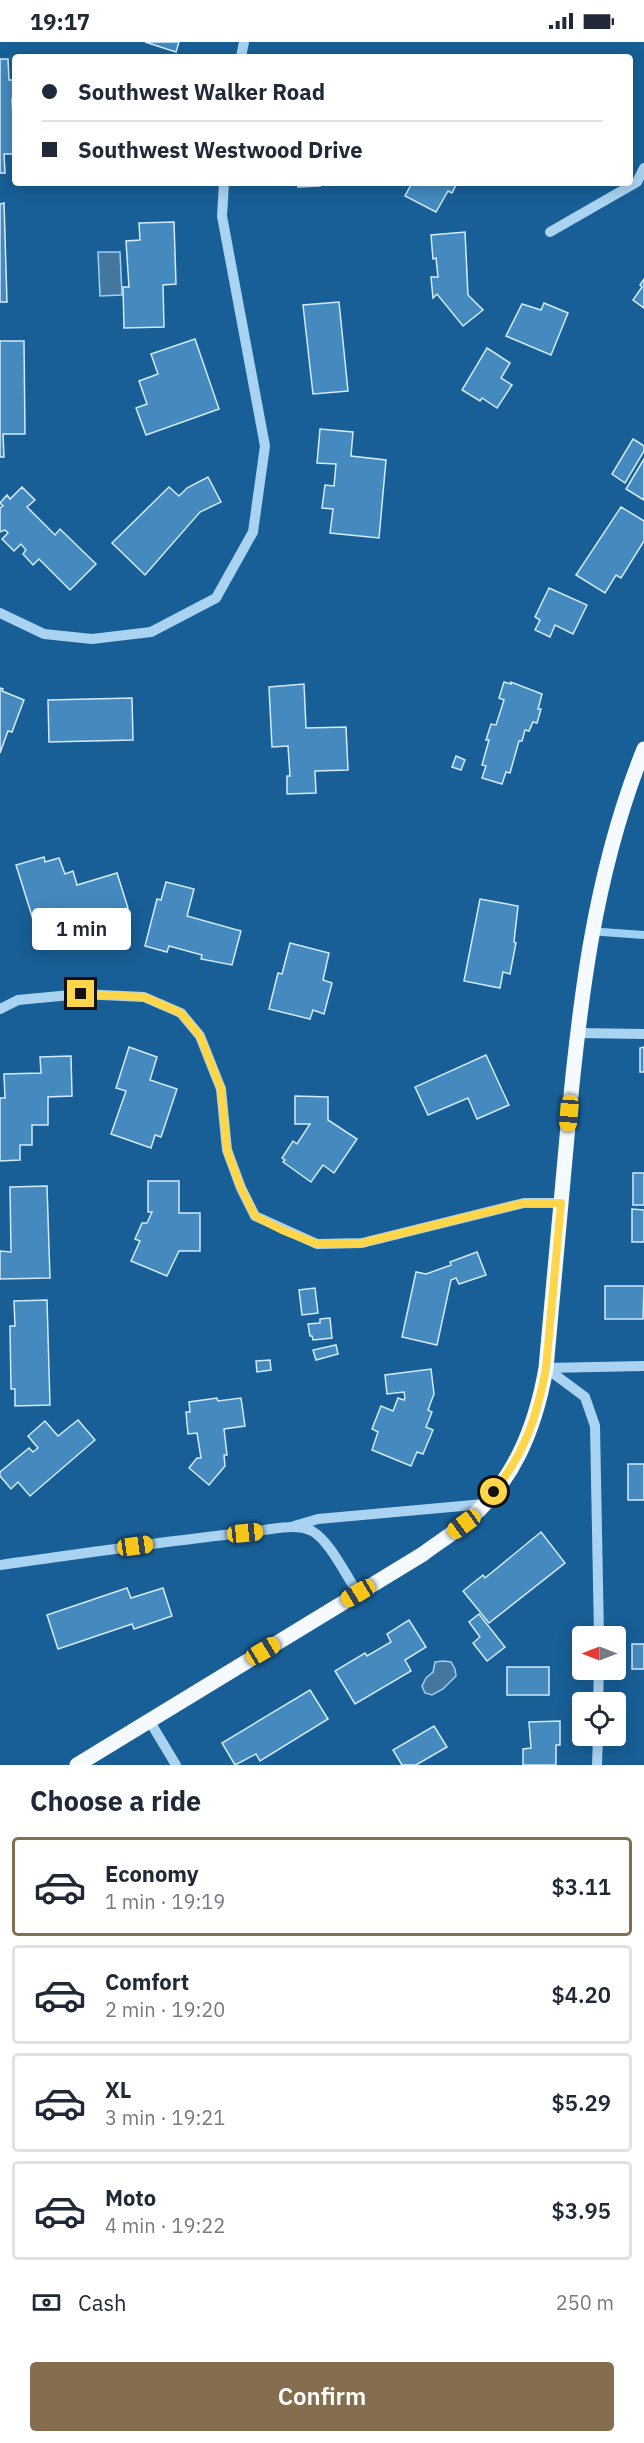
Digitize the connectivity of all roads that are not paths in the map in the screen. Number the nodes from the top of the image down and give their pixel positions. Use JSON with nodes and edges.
{"nodes":[{"id":1,"x":644,"y":168,"type":"edge"},
{"id":2,"x":633,"y":184,"type":"edge"},
{"id":3,"x":224,"y":186,"type":"edge"},
{"id":4,"x":630,"y":186,"type":"edge"},
{"id":5,"x":550,"y":232,"type":"dead end"},
{"id":6,"x":0,"y":613,"type":"edge"},
{"id":7,"x":644,"y":749,"type":"edge"},
{"id":8,"x":0,"y":1009,"type":"edge"},
{"id":9,"x":578,"y":1033,"type":"junction"},
{"id":10,"x":644,"y":1034,"type":"edge"},
{"id":11,"x":561,"y":1203,"type":"junction"},
{"id":12,"x":644,"y":1366,"type":"edge"},
{"id":13,"x":546,"y":1368,"type":"junction"},
{"id":14,"x":484,"y":1504,"type":"junction"},
{"id":15,"x":288,"y":1528,"type":"junction"},
{"id":16,"x":0,"y":1565,"type":"edge"},
{"id":17,"x":358,"y":1593,"type":"junction"},
{"id":18,"x":599,"y":1626,"type":"edge"},
{"id":19,"x":148,"y":1720,"type":"junction"},
{"id":20,"x":598,"y":1746,"type":"edge"},
{"id":21,"x":77,"y":1765,"type":"edge"},
{"id":22,"x":176,"y":1765,"type":"edge"},
{"id":23,"x":597,"y":1765,"type":"edge"}],
"edges":[{"from":1,"to":2,"type":"street"},
{"from":3,"to":6,"type":"street"},
{"from":4,"to":5,"type":"street"},
{"from":7,"to":9,"type":"main road"},
{"from":8,"to":11,"type":"street"},
{"from":9,"to":10,"type":"street"},
{"from":9,"to":11,"type":"main road"},
{"from":11,"to":13,"type":"main road"},
{"from":12,"to":13,"type":"street"},
{"from":13,"to":14,"type":"main road"},
{"from":13,"to":18,"type":"street"},
{"from":14,"to":15,"type":"street"},
{"from":14,"to":17,"type":"main road"},
{"from":15,"to":16,"type":"street"},
{"from":15,"to":17,"type":"street"},
{"from":17,"to":19,"type":"main road"},
{"from":19,"to":21,"type":"main road"},
{"from":19,"to":22,"type":"street"},
{"from":20,"to":23,"type":"street"}]}
